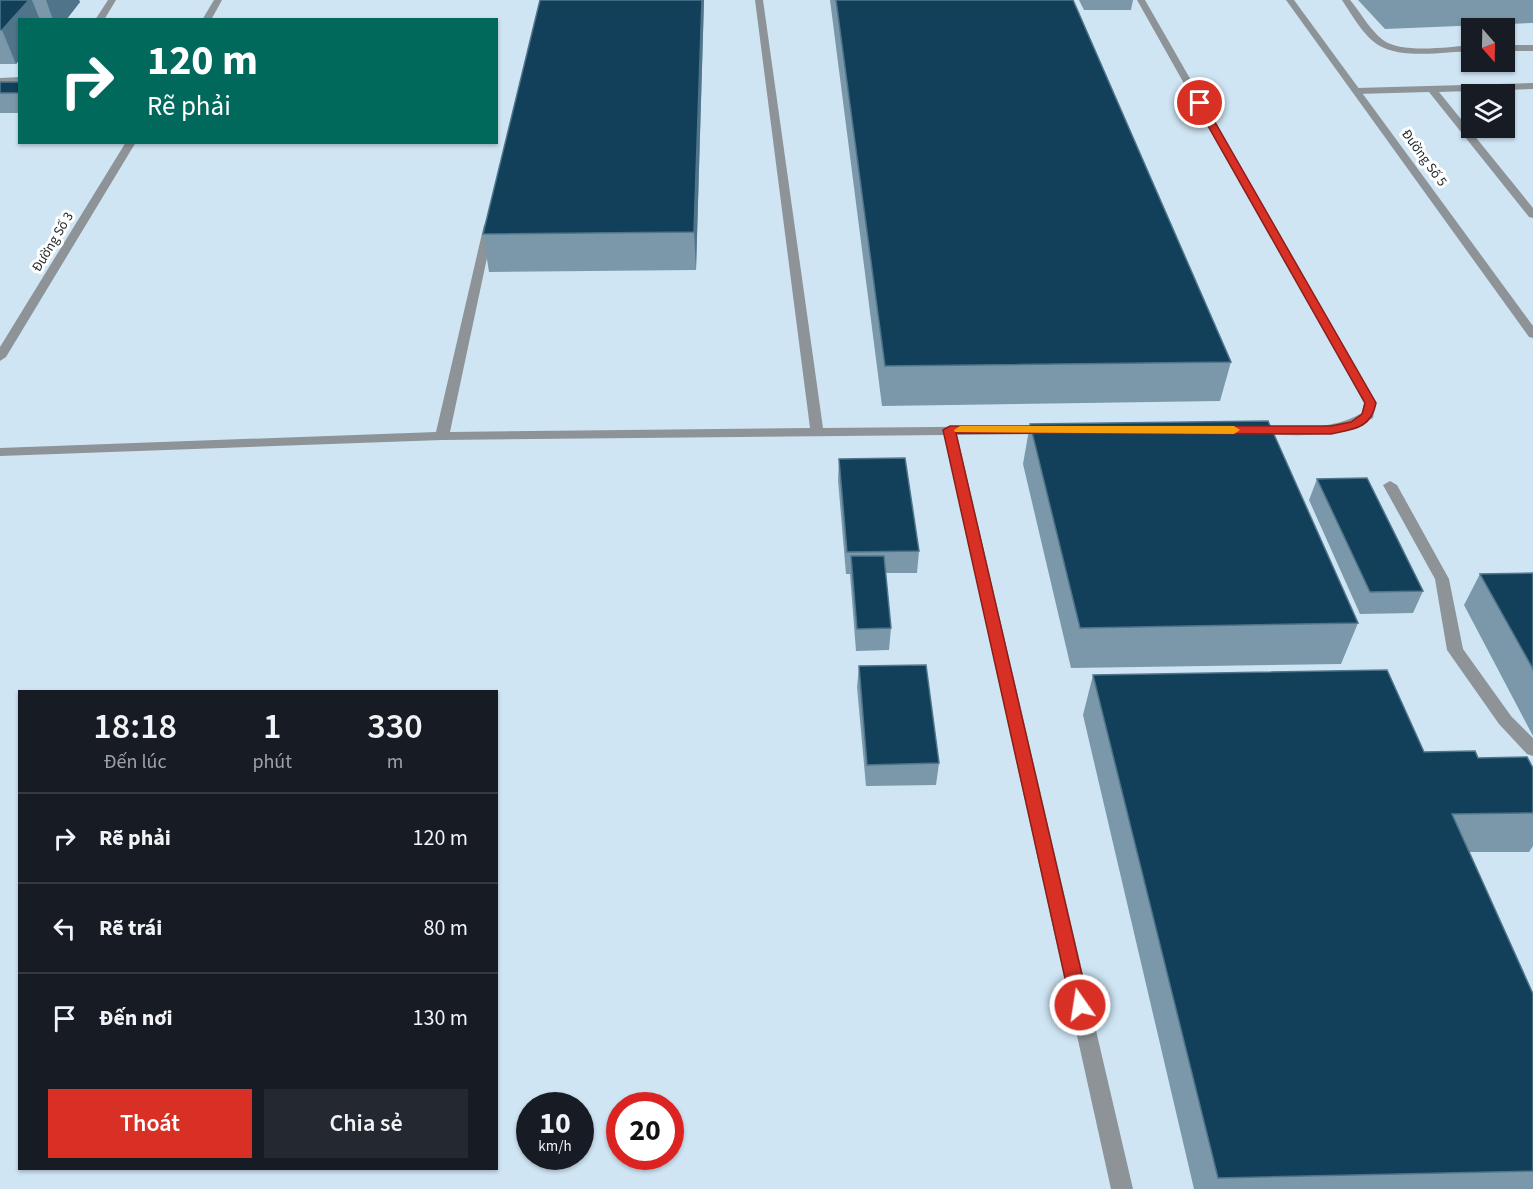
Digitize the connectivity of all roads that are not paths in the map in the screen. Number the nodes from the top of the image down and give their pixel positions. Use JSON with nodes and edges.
{"nodes":[{"id":1,"x":112,"y":0,"type":"edge"},
{"id":2,"x":218,"y":0,"type":"edge"},
{"id":3,"x":759,"y":0,"type":"edge"},
{"id":4,"x":1141,"y":0,"type":"edge"},
{"id":5,"x":1290,"y":0,"type":"edge"},
{"id":6,"x":1346,"y":0,"type":"edge"},
{"id":7,"x":100,"y":18,"type":"edge"},
{"id":8,"x":207,"y":18,"type":"edge"},
{"id":9,"x":1461,"y":48,"type":"edge"},
{"id":10,"x":1515,"y":48,"type":"edge"},
{"id":11,"x":1533,"y":48,"type":"edge"},
{"id":12,"x":18,"y":80,"type":"edge"},
{"id":13,"x":0,"y":81,"type":"edge"},
{"id":14,"x":1533,"y":86,"type":"edge"},
{"id":15,"x":1432,"y":89,"type":"junction"},
{"id":16,"x":1357,"y":92,"type":"junction"},
{"id":17,"x":130,"y":144,"type":"edge"},
{"id":18,"x":1533,"y":215,"type":"edge"},
{"id":19,"x":491,"y":218,"type":"edge"},
{"id":20,"x":1533,"y":334,"type":"edge"},
{"id":21,"x":0,"y":357,"type":"edge"},
{"id":22,"x":950,"y":430,"type":"junction"},
{"id":23,"x":1069,"y":430,"type":"edge"},
{"id":24,"x":1236,"y":430,"type":"edge"},
{"id":25,"x":817,"y":432,"type":"junction"},
{"id":26,"x":442,"y":436,"type":"junction"},
{"id":27,"x":0,"y":452,"type":"edge"},
{"id":28,"x":1390,"y":485,"type":"dead end"},
{"id":29,"x":1533,"y":749,"type":"edge"},
{"id":30,"x":1122,"y":1189,"type":"edge"}],
"edges":[{"from":1,"to":7,"type":"street"},
{"from":2,"to":8,"type":"street"},
{"from":3,"to":25,"type":"street"},
{"from":4,"to":24,"type":"street"},
{"from":5,"to":16,"type":"street","name":"Đường Số 5"},
{"from":6,"to":9,"type":"street"},
{"from":10,"to":11,"type":"street"},
{"from":12,"to":13,"type":"street"},
{"from":14,"to":15,"type":"street"},
{"from":15,"to":16,"type":"street"},
{"from":15,"to":18,"type":"street"},
{"from":16,"to":20,"type":"street","name":"Đường Số 5"},
{"from":17,"to":21,"type":"street","name":"Đường Số 3"},
{"from":19,"to":26,"type":"street"},
{"from":22,"to":23,"type":"street"},
{"from":22,"to":25,"type":"street"},
{"from":22,"to":30,"type":"street"},
{"from":25,"to":26,"type":"street"},
{"from":26,"to":27,"type":"street"},
{"from":28,"to":29,"type":"street"}]}
